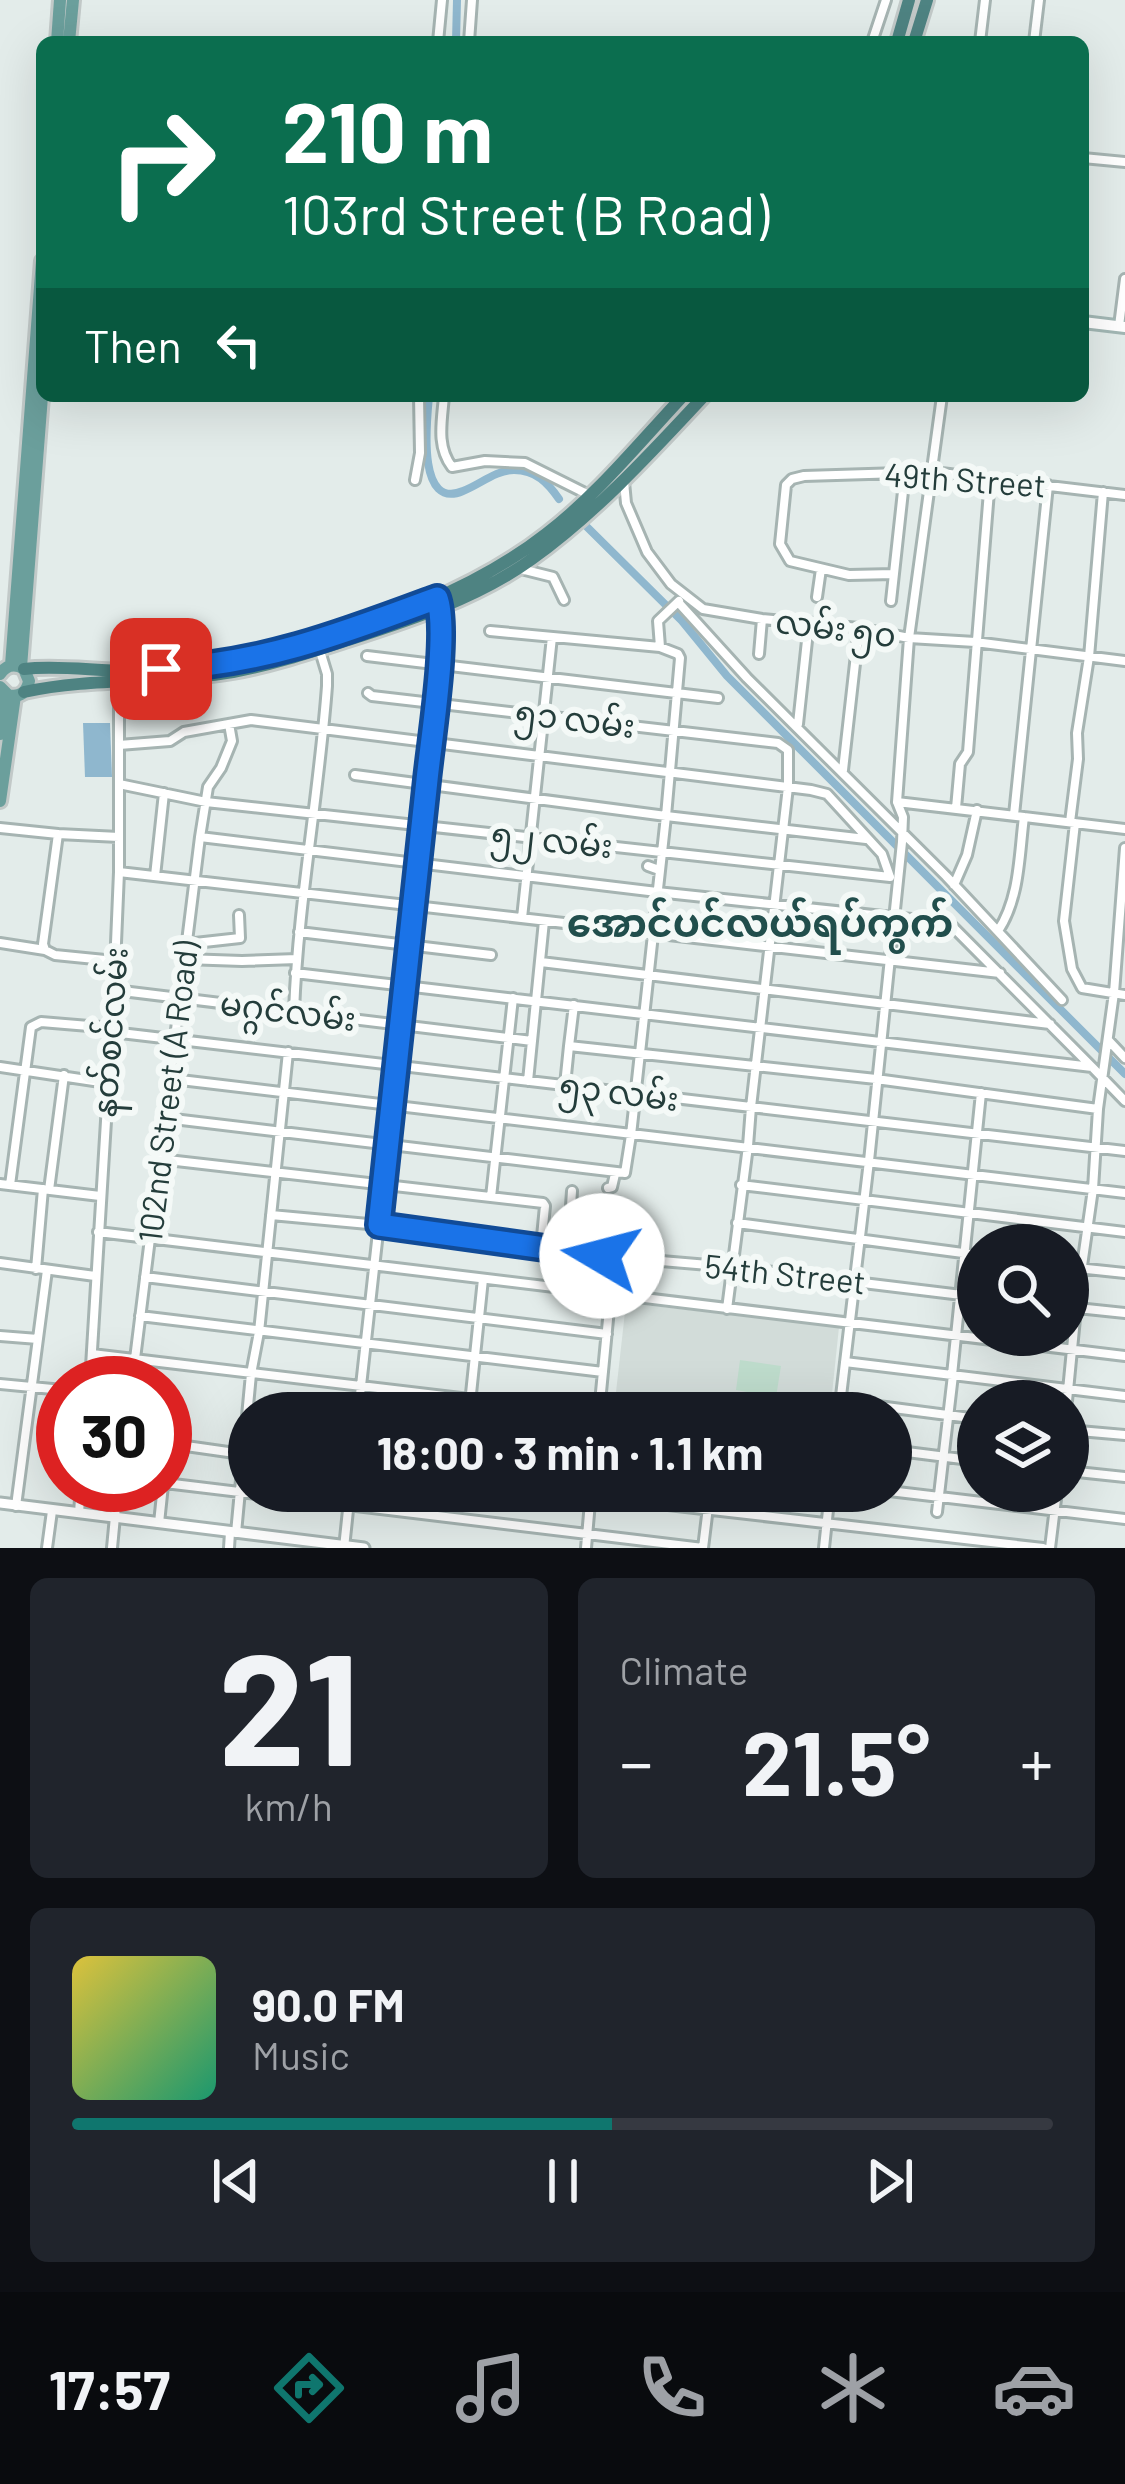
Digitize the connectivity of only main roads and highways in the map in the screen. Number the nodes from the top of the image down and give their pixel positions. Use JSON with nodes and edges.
{"nodes":[{"id":1,"x":60,"y":0,"type":"edge"},
{"id":2,"x":73,"y":0,"type":"edge"},
{"id":3,"x":909,"y":0,"type":"edge"},
{"id":4,"x":927,"y":0,"type":"edge"},
{"id":5,"x":904,"y":20,"type":"junction"},
{"id":6,"x":920,"y":24,"type":"junction"},
{"id":7,"x":57,"y":36,"type":"edge"},
{"id":8,"x":70,"y":36,"type":"edge"},
{"id":9,"x":899,"y":36,"type":"edge"},
{"id":10,"x":916,"y":36,"type":"edge"},
{"id":11,"x":1089,"y":323,"type":"edge"},
{"id":12,"x":1122,"y":327,"type":"edge"},
{"id":13,"x":36,"y":337,"type":"edge"},
{"id":14,"x":41,"y":402,"type":"edge"},
{"id":15,"x":678,"y":402,"type":"edge"},
{"id":16,"x":698,"y":402,"type":"edge"},
{"id":17,"x":595,"y":499,"type":"junction"},
{"id":18,"x":439,"y":602,"type":"junction"},
{"id":19,"x":10,"y":668,"type":"edge"},
{"id":20,"x":8,"y":691,"type":"edge"},
{"id":21,"x":0,"y":734,"type":"edge"},
{"id":22,"x":0,"y":797,"type":"edge"}],
"edges":[{"from":1,"to":7,"type":"main road"},
{"from":2,"to":8,"type":"main road"},
{"from":3,"to":5,"type":"highway"},
{"from":4,"to":6,"type":"highway"},
{"from":5,"to":6,"type":"highway"},
{"from":5,"to":9,"type":"highway"},
{"from":6,"to":10,"type":"highway"},
{"from":11,"to":12,"type":"main road"},
{"from":13,"to":19,"type":"main road"},
{"from":14,"to":19,"type":"main road"},
{"from":15,"to":17,"type":"highway"},
{"from":16,"to":17,"type":"highway"},
{"from":17,"to":18,"type":"highway"},
{"from":17,"to":18,"type":"highway"},
{"from":18,"to":19,"type":"highway"},
{"from":18,"to":20,"type":"highway"},
{"from":19,"to":20,"type":"main road"},
{"from":20,"to":21,"type":"main road"},
{"from":20,"to":22,"type":"main road"}]}
